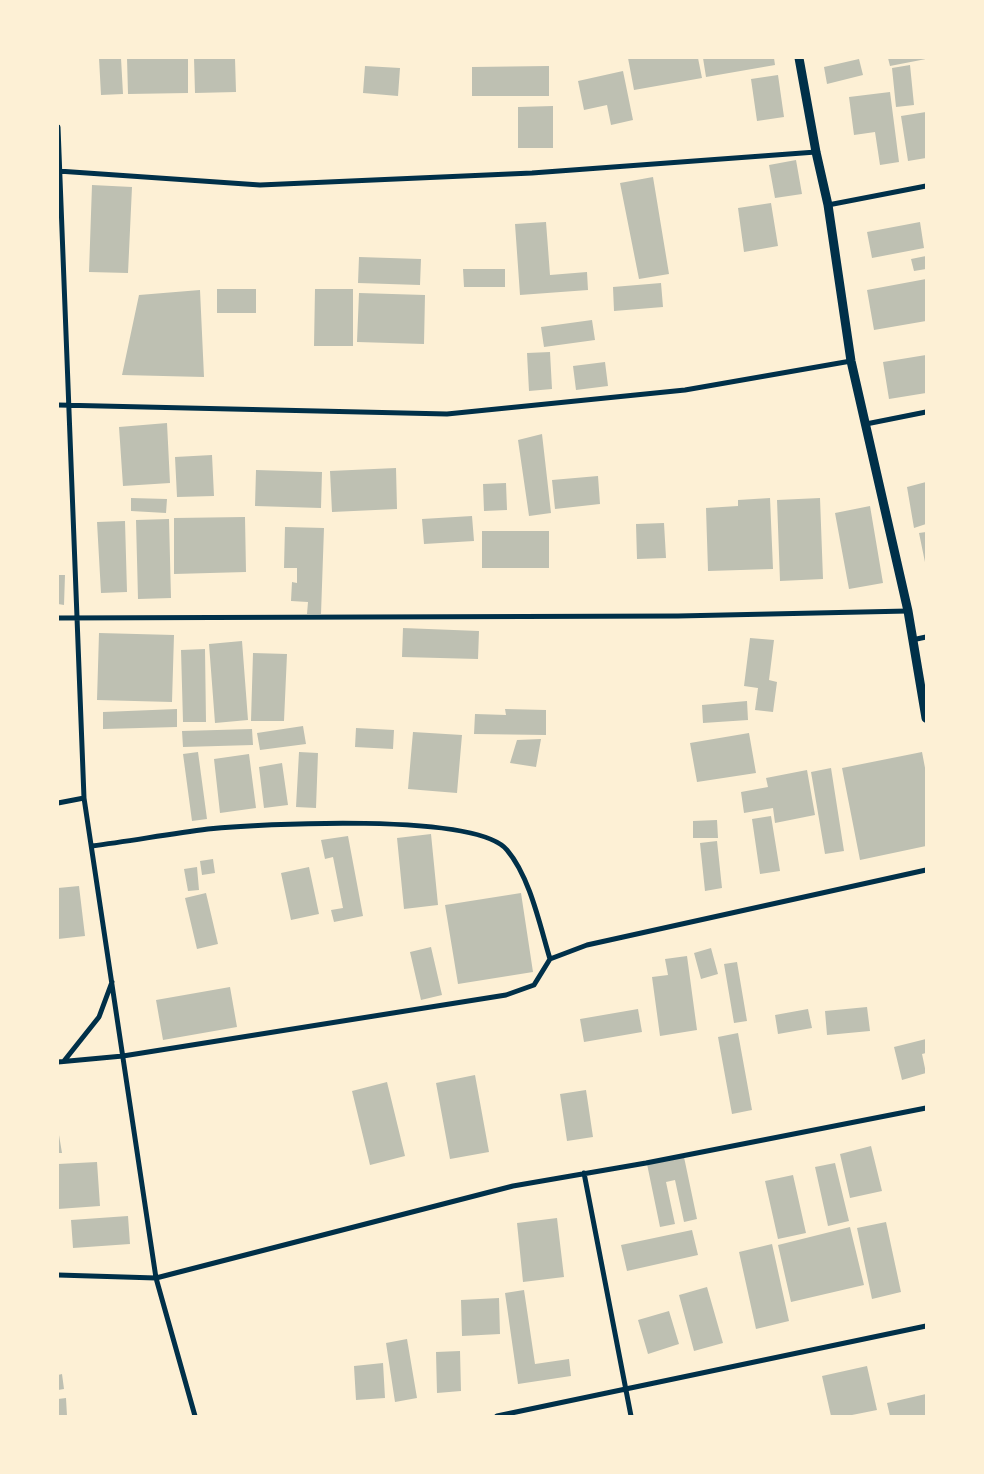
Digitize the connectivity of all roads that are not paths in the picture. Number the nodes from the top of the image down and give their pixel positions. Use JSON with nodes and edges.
{"nodes":[{"id":1,"x":799,"y":58,"type":"edge"},
{"id":2,"x":58,"y":127,"type":"edge"},
{"id":3,"x":816,"y":152,"type":"junction"},
{"id":4,"x":58,"y":171,"type":"edge"},
{"id":5,"x":926,"y":186,"type":"edge"},
{"id":6,"x":828,"y":205,"type":"junction"},
{"id":7,"x":851,"y":361,"type":"junction"},
{"id":8,"x":70,"y":404,"type":"junction"},
{"id":9,"x":58,"y":405,"type":"edge"},
{"id":10,"x":926,"y":412,"type":"edge"},
{"id":11,"x":866,"y":424,"type":"junction"},
{"id":12,"x":908,"y":611,"type":"junction"},
{"id":13,"x":78,"y":617,"type":"junction"},
{"id":14,"x":58,"y":618,"type":"edge"},
{"id":15,"x":926,"y":637,"type":"edge"},
{"id":16,"x":912,"y":640,"type":"junction"},
{"id":17,"x":926,"y":718,"type":"edge"},
{"id":18,"x":84,"y":798,"type":"junction"},
{"id":19,"x":58,"y":803,"type":"edge"},
{"id":20,"x":92,"y":846,"type":"junction"},
{"id":21,"x":926,"y":870,"type":"edge"},
{"id":22,"x":550,"y":959,"type":"junction"},
{"id":23,"x":112,"y":981,"type":"junction"},
{"id":24,"x":123,"y":1056,"type":"junction"},
{"id":25,"x":61,"y":1062,"type":"edge"},
{"id":26,"x":926,"y":1108,"type":"edge"},
{"id":27,"x":584,"y":1173,"type":"junction"},
{"id":28,"x":58,"y":1275,"type":"edge"},
{"id":29,"x":156,"y":1278,"type":"junction"},
{"id":30,"x":926,"y":1326,"type":"edge"},
{"id":31,"x":625,"y":1391,"type":"junction"},
{"id":32,"x":195,"y":1416,"type":"edge"},
{"id":33,"x":496,"y":1416,"type":"edge"},
{"id":34,"x":631,"y":1416,"type":"edge"}],
"edges":[{"from":1,"to":3,"type":"street"},
{"from":2,"to":4,"type":"street"},
{"from":3,"to":4,"type":"street"},
{"from":3,"to":6,"type":"street"},
{"from":4,"to":8,"type":"street"},
{"from":5,"to":6,"type":"street"},
{"from":6,"to":7,"type":"street"},
{"from":7,"to":8,"type":"street"},
{"from":7,"to":11,"type":"street"},
{"from":8,"to":9,"type":"street"},
{"from":8,"to":13,"type":"street"},
{"from":10,"to":11,"type":"street"},
{"from":11,"to":12,"type":"street"},
{"from":12,"to":13,"type":"street"},
{"from":12,"to":16,"type":"street"},
{"from":13,"to":14,"type":"street"},
{"from":13,"to":18,"type":"street"},
{"from":15,"to":16,"type":"street"},
{"from":16,"to":17,"type":"street"},
{"from":18,"to":19,"type":"street"},
{"from":18,"to":20,"type":"street"},
{"from":20,"to":22,"type":"street"},
{"from":20,"to":23,"type":"street"},
{"from":21,"to":22,"type":"street"},
{"from":22,"to":24,"type":"street"},
{"from":23,"to":24,"type":"street"},
{"from":23,"to":25,"type":"street"},
{"from":24,"to":25,"type":"street"},
{"from":24,"to":29,"type":"street"},
{"from":26,"to":27,"type":"street"},
{"from":27,"to":29,"type":"street"},
{"from":27,"to":31,"type":"street"},
{"from":28,"to":29,"type":"street"},
{"from":29,"to":32,"type":"street"},
{"from":30,"to":31,"type":"street"},
{"from":31,"to":33,"type":"street"},
{"from":31,"to":34,"type":"street"}]}
